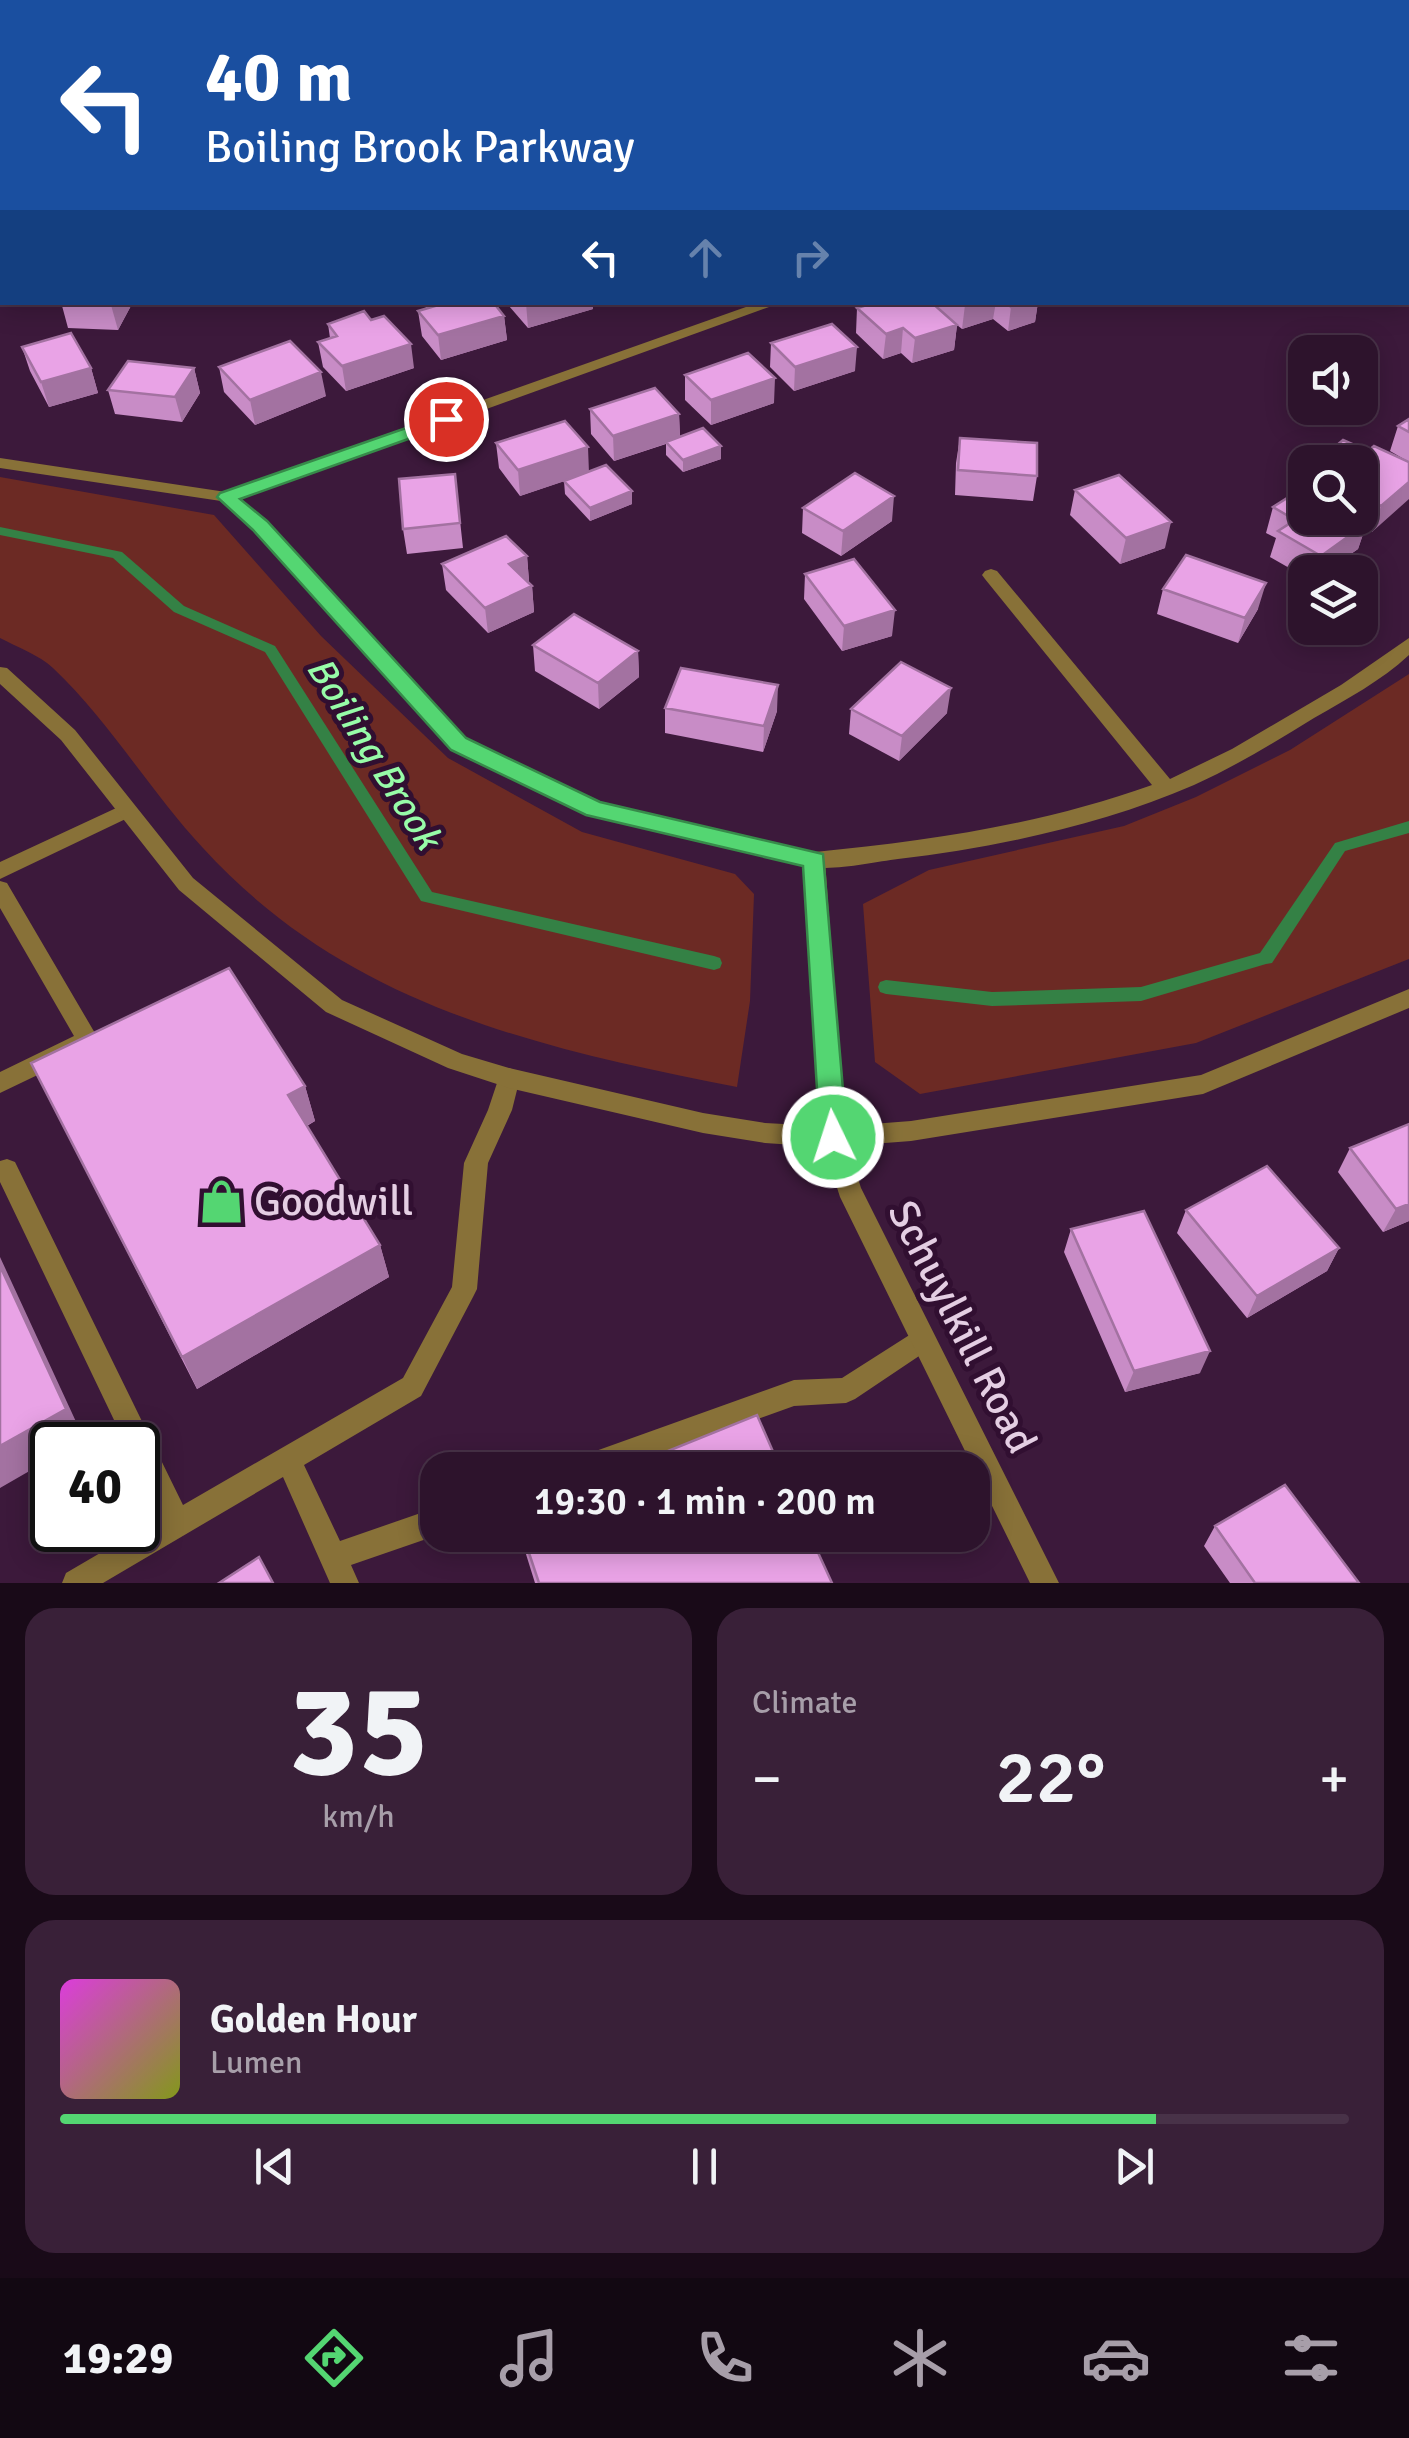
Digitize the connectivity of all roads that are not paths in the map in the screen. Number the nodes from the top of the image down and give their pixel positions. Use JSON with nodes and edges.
{"nodes":[{"id":1,"x":768,"y":305,"type":"edge"},
{"id":2,"x":0,"y":463,"type":"edge"},
{"id":3,"x":226,"y":497,"type":"junction"},
{"id":4,"x":992,"y":575,"type":"dead end"},
{"id":5,"x":1409,"y":644,"type":"edge"},
{"id":6,"x":0,"y":673,"type":"edge"},
{"id":7,"x":1166,"y":788,"type":"junction"},
{"id":8,"x":127,"y":810,"type":"junction"},
{"id":9,"x":815,"y":860,"type":"junction"},
{"id":10,"x":0,"y":870,"type":"edge"},
{"id":11,"x":0,"y":889,"type":"edge"},
{"id":12,"x":1409,"y":998,"type":"edge"},
{"id":13,"x":509,"y":1078,"type":"junction"},
{"id":14,"x":0,"y":1083,"type":"edge"},
{"id":15,"x":833,"y":1137,"type":"junction"},
{"id":16,"x":0,"y":1172,"type":"edge"},
{"id":17,"x":922,"y":1338,"type":"junction"},
{"id":18,"x":629,"y":1452,"type":"edge"},
{"id":19,"x":288,"y":1459,"type":"junction"},
{"id":20,"x":177,"y":1523,"type":"junction"},
{"id":21,"x":420,"y":1530,"type":"edge"},
{"id":22,"x":339,"y":1570,"type":"edge"},
{"id":23,"x":76,"y":1583,"type":"edge"},
{"id":24,"x":1045,"y":1583,"type":"edge"}],
"edges":[{"from":1,"to":3,"type":"street"},
{"from":2,"to":3,"type":"street"},
{"from":3,"to":9,"type":"street"},
{"from":4,"to":7,"type":"street"},
{"from":5,"to":7,"type":"street"},
{"from":6,"to":8,"type":"street"},
{"from":7,"to":9,"type":"street"},
{"from":8,"to":10,"type":"street"},
{"from":8,"to":13,"type":"street"},
{"from":9,"to":15,"type":"street","name":"Schuylkill Road"},
{"from":11,"to":14,"type":"street"},
{"from":12,"to":15,"type":"street"},
{"from":13,"to":15,"type":"street"},
{"from":13,"to":19,"type":"street"},
{"from":15,"to":17,"type":"street","name":"Schuylkill Road"},
{"from":16,"to":20,"type":"street"},
{"from":17,"to":18,"type":"street"},
{"from":17,"to":24,"type":"street","name":"Schuylkill Road"},
{"from":19,"to":20,"type":"street"},
{"from":19,"to":22,"type":"street"},
{"from":20,"to":23,"type":"street"},
{"from":21,"to":22,"type":"street"}]}
